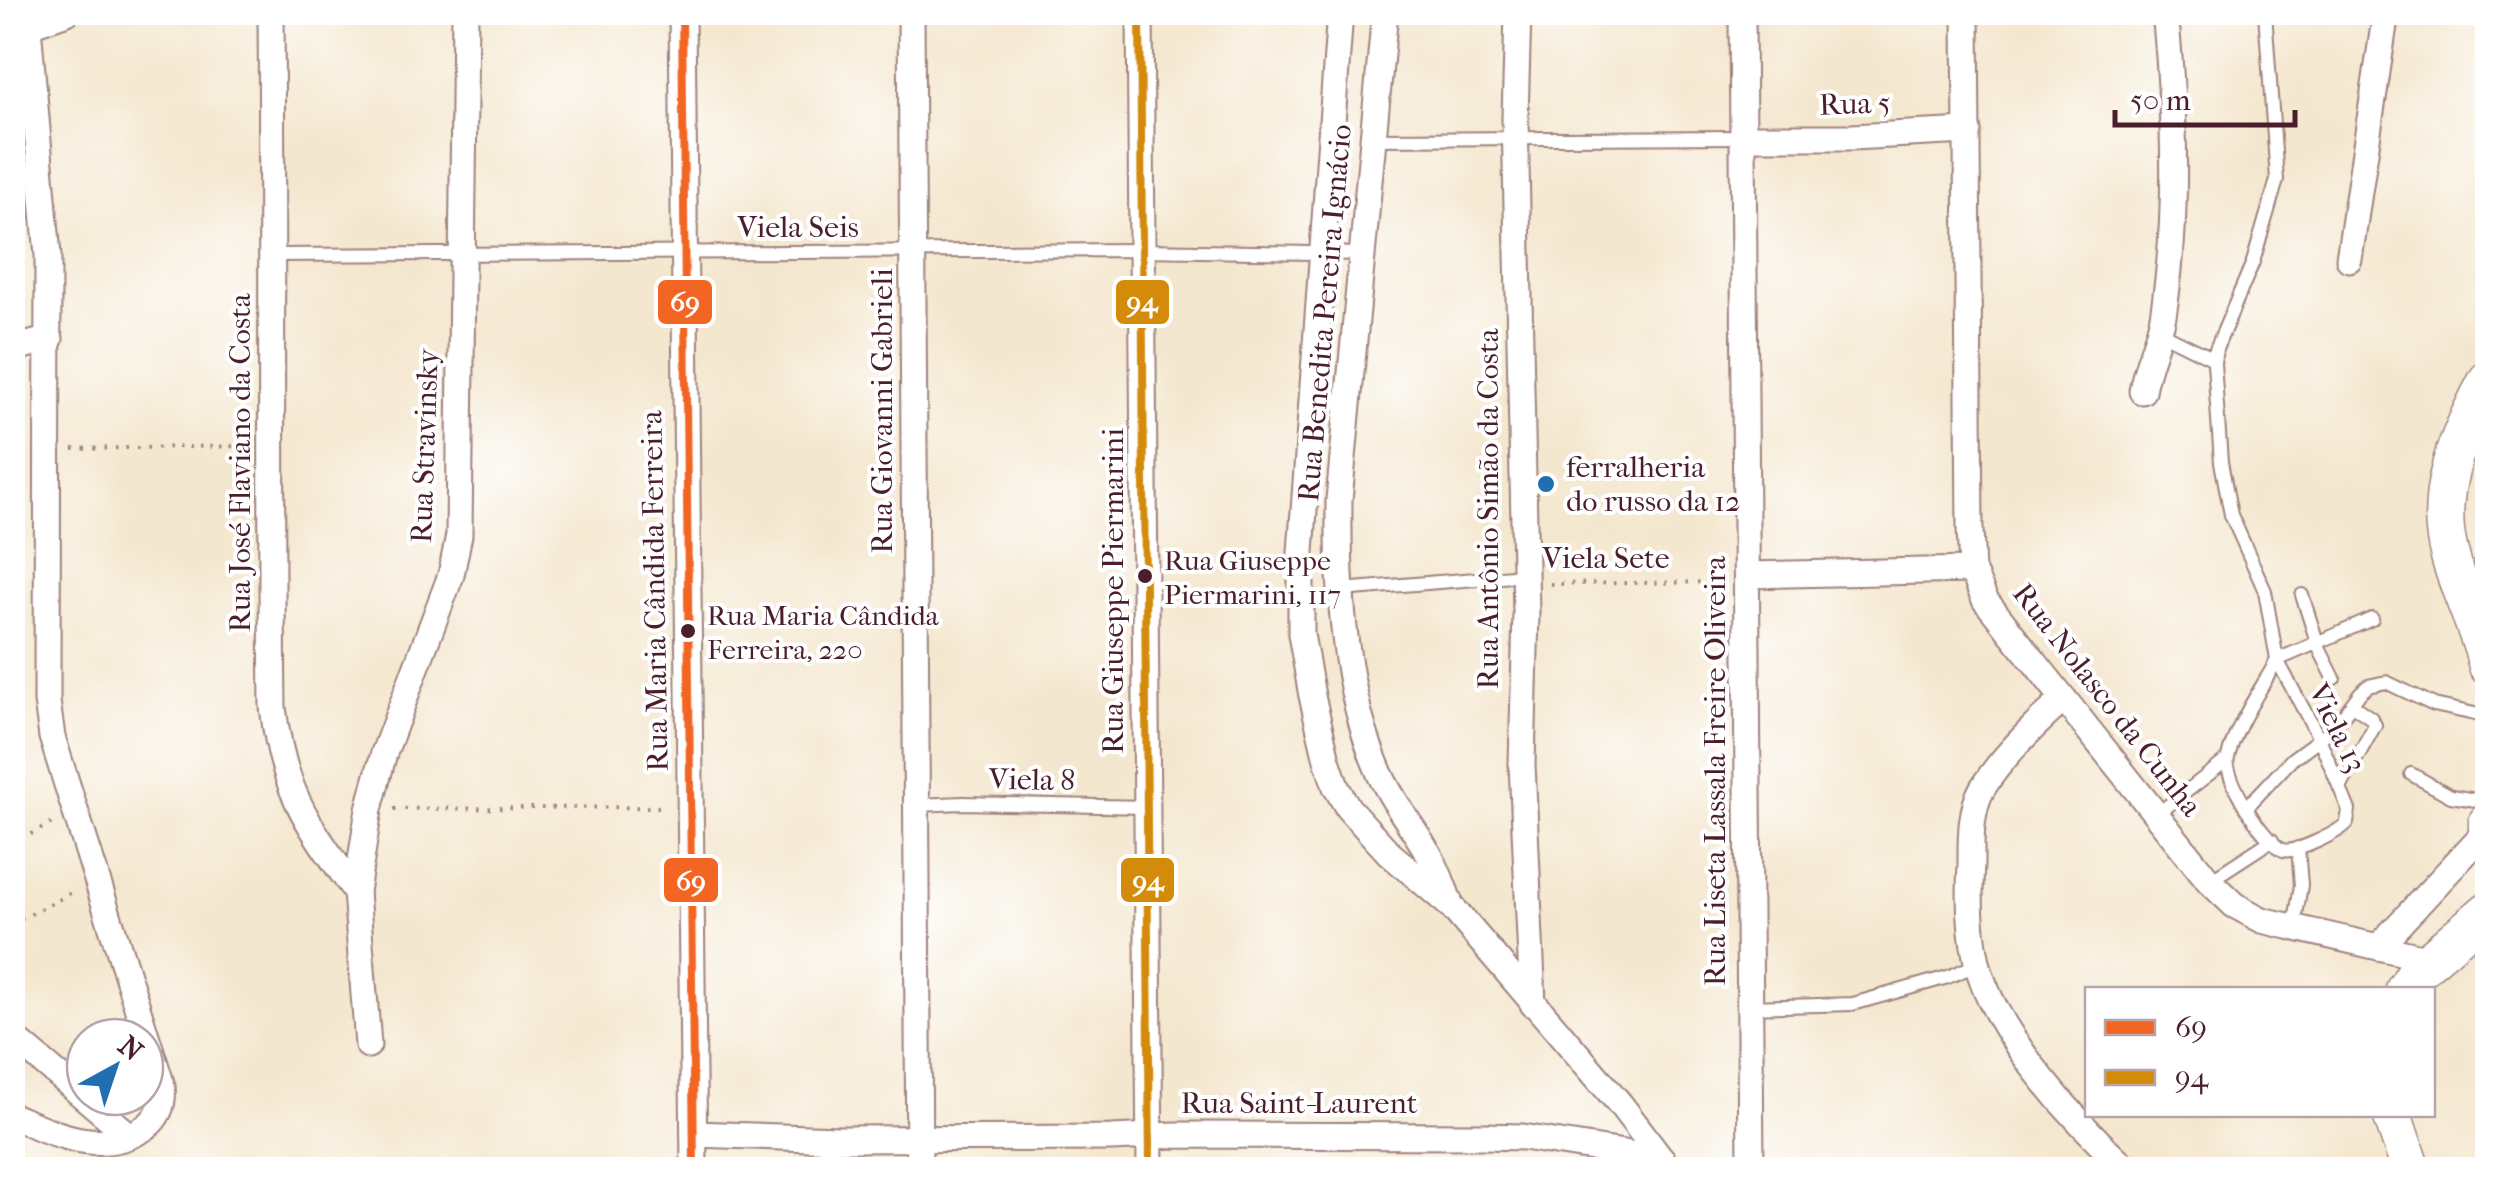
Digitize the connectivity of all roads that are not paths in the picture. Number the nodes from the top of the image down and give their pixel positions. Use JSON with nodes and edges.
{"nodes":[{"id":1,"x":67,"y":12,"type":"edge"},
{"id":2,"x":271,"y":12,"type":"edge"},
{"id":3,"x":465,"y":12,"type":"edge"},
{"id":4,"x":682,"y":12,"type":"edge"},
{"id":5,"x":911,"y":12,"type":"edge"},
{"id":6,"x":1140,"y":12,"type":"edge"},
{"id":7,"x":1340,"y":12,"type":"edge"},
{"id":8,"x":1385,"y":12,"type":"edge"},
{"id":9,"x":1518,"y":12,"type":"edge"},
{"id":10,"x":1742,"y":12,"type":"edge"},
{"id":11,"x":1966,"y":12,"type":"edge"},
{"id":12,"x":2164,"y":12,"type":"edge"},
{"id":13,"x":2265,"y":12,"type":"edge"},
{"id":14,"x":2386,"y":12,"type":"edge"},
{"id":15,"x":21,"y":23,"type":"edge"},
{"id":16,"x":1968,"y":131,"type":"junction"},
{"id":17,"x":1515,"y":138,"type":"junction"},
{"id":18,"x":1743,"y":138,"type":"junction"},
{"id":19,"x":1374,"y":139,"type":"junction"},
{"id":20,"x":1144,"y":250,"type":"junction"},
{"id":21,"x":1323,"y":250,"type":"junction"},
{"id":22,"x":684,"y":252,"type":"junction"},
{"id":23,"x":914,"y":252,"type":"junction"},
{"id":24,"x":462,"y":253,"type":"junction"},
{"id":25,"x":1363,"y":254,"type":"junction"},
{"id":26,"x":273,"y":255,"type":"junction"},
{"id":27,"x":2349,"y":259,"type":"dead end"},
{"id":28,"x":2159,"y":332,"type":"junction"},
{"id":29,"x":50,"y":339,"type":"junction"},
{"id":30,"x":12,"y":349,"type":"edge"},
{"id":31,"x":2214,"y":359,"type":"junction"},
{"id":32,"x":2488,"y":380,"type":"edge"},
{"id":33,"x":2142,"y":391,"type":"dead end"},
{"id":34,"x":1972,"y":570,"type":"junction"},
{"id":35,"x":1748,"y":578,"type":"junction"},
{"id":36,"x":1525,"y":579,"type":"junction"},
{"id":37,"x":1342,"y":590,"type":"junction"},
{"id":38,"x":2302,"y":595,"type":"dead end"},
{"id":39,"x":2372,"y":619,"type":"dead end"},
{"id":40,"x":2317,"y":642,"type":"junction"},
{"id":41,"x":2277,"y":660,"type":"junction"},
{"id":42,"x":2488,"y":666,"type":"edge"},
{"id":43,"x":2334,"y":678,"type":"dead end"},
{"id":44,"x":2064,"y":699,"type":"junction"},
{"id":45,"x":2352,"y":705,"type":"junction"},
{"id":46,"x":2488,"y":717,"type":"edge"},
{"id":47,"x":2320,"y":740,"type":"junction"},
{"id":48,"x":2227,"y":760,"type":"junction"},
{"id":49,"x":2410,"y":774,"type":"dead end"},
{"id":50,"x":2340,"y":788,"type":"junction"},
{"id":51,"x":2488,"y":802,"type":"edge"},
{"id":52,"x":916,"y":805,"type":"junction"},
{"id":53,"x":1147,"y":807,"type":"junction"},
{"id":54,"x":2246,"y":808,"type":"junction"},
{"id":55,"x":2156,"y":814,"type":"junction"},
{"id":56,"x":2488,"y":822,"type":"edge"},
{"id":57,"x":2487,"y":833,"type":"edge"},
{"id":58,"x":2272,"y":840,"type":"junction"},
{"id":59,"x":2298,"y":848,"type":"junction"},
{"id":60,"x":2209,"y":881,"type":"junction"},
{"id":61,"x":356,"y":892,"type":"junction"},
{"id":62,"x":1452,"y":907,"type":"junction"},
{"id":63,"x":2488,"y":911,"type":"edge"},
{"id":64,"x":2294,"y":928,"type":"junction"},
{"id":65,"x":2380,"y":945,"type":"junction"},
{"id":66,"x":2430,"y":959,"type":"junction"},
{"id":67,"x":1978,"y":964,"type":"junction"},
{"id":68,"x":2407,"y":987,"type":"edge"},
{"id":69,"x":1533,"y":1004,"type":"junction"},
{"id":70,"x":1749,"y":1006,"type":"junction"},
{"id":71,"x":12,"y":1036,"type":"edge"},
{"id":72,"x":368,"y":1045,"type":"dead end"},
{"id":73,"x":12,"y":1116,"type":"edge"},
{"id":74,"x":2393,"y":1117,"type":"edge"},
{"id":75,"x":694,"y":1134,"type":"junction"},
{"id":76,"x":129,"y":1135,"type":"junction"},
{"id":77,"x":1150,"y":1137,"type":"junction"},
{"id":78,"x":919,"y":1139,"type":"junction"},
{"id":79,"x":1666,"y":1164,"type":"edge"},
{"id":80,"x":694,"y":1170,"type":"edge"},
{"id":81,"x":919,"y":1170,"type":"edge"},
{"id":82,"x":1150,"y":1170,"type":"edge"},
{"id":83,"x":1751,"y":1170,"type":"edge"},
{"id":84,"x":2128,"y":1170,"type":"edge"},
{"id":85,"x":2411,"y":1170,"type":"edge"}],
"edges":[{"from":1,"to":15,"type":"street"},
{"from":2,"to":26,"type":"street","name":"Rua José Flaviano da Costa"},
{"from":3,"to":24,"type":"street","name":"Rua Stravinsky"},
{"from":4,"to":22,"type":"street","name":"Rua Maria Cândida Ferreira"},
{"from":5,"to":23,"type":"street","name":"Rua Giovanni Gabrieli"},
{"from":6,"to":20,"type":"street","name":"Rua Giuseppe Piermarini"},
{"from":7,"to":21,"type":"street","name":"Rua Benedita Pereira Ignácio"},
{"from":8,"to":19,"type":"street","name":"Rua Benedita Pereira Ignácio"},
{"from":9,"to":17,"type":"street","name":"Rua Antônio Simão da Costa"},
{"from":10,"to":18,"type":"street","name":"Rua Liseta Lassala Freire Oliveira"},
{"from":11,"to":16,"type":"street","name":"Rua Nolasco da Cunha"},
{"from":12,"to":28,"type":"street"},
{"from":13,"to":31,"type":"lane"},
{"from":14,"to":27,"type":"street"},
{"from":15,"to":29,"type":"street"},
{"from":16,"to":18,"type":"street","name":"Rua 5"},
{"from":16,"to":34,"type":"street","name":"Rua Nolasco da Cunha"},
{"from":17,"to":18,"type":"lane"},
{"from":17,"to":19,"type":"lane"},
{"from":17,"to":36,"type":"street","name":"Rua Antônio Simão da Costa"},
{"from":18,"to":35,"type":"street","name":"Rua Liseta Lassala Freire Oliveira"},
{"from":19,"to":25,"type":"street","name":"Rua Benedita Pereira Ignácio"},
{"from":20,"to":21,"type":"lane","name":"Viela Seis"},
{"from":20,"to":23,"type":"lane","name":"Viela Seis"},
{"from":20,"to":53,"type":"street","name":"Rua Giuseppe Piermarini"},
{"from":21,"to":25,"type":"lane","name":"Viela Seis"},
{"from":21,"to":62,"type":"street","name":"Rua Benedita Pereira Ignácio"},
{"from":22,"to":23,"type":"lane","name":"Viela Seis"},
{"from":22,"to":24,"type":"lane","name":"Viela Seis"},
{"from":22,"to":75,"type":"street","name":"Rua Maria Cândida Ferreira"},
{"from":23,"to":52,"type":"street","name":"Rua Giovanni Gabrieli"},
{"from":24,"to":26,"type":"lane","name":"Viela Seis"},
{"from":24,"to":61,"type":"street","name":"Rua Stravinsky"},
{"from":25,"to":37,"type":"street","name":"Rua Benedita Pereira Ignácio"},
{"from":26,"to":61,"type":"street","name":"Rua José Flaviano da Costa"},
{"from":28,"to":31,"type":"lane"},
{"from":28,"to":33,"type":"street"},
{"from":29,"to":30,"type":"street"},
{"from":29,"to":76,"type":"street"},
{"from":31,"to":41,"type":"lane","name":"Viela 13"},
{"from":32,"to":42,"type":"street"},
{"from":34,"to":35,"type":"street"},
{"from":34,"to":44,"type":"street","name":"Rua Nolasco da Cunha"},
{"from":35,"to":70,"type":"street","name":"Rua Liseta Lassala Freire Oliveira"},
{"from":36,"to":37,"type":"lane"},
{"from":36,"to":69,"type":"street","name":"Rua Antônio Simão da Costa"},
{"from":37,"to":62,"type":"street","name":"Rua Benedita Pereira Ignácio"},
{"from":38,"to":40,"type":"lane"},
{"from":39,"to":40,"type":"lane"},
{"from":40,"to":41,"type":"lane"},
{"from":40,"to":43,"type":"lane"},
{"from":41,"to":47,"type":"lane","name":"Viela 13"},
{"from":41,"to":48,"type":"lane"},
{"from":44,"to":55,"type":"street","name":"Rua Nolasco da Cunha"},
{"from":44,"to":67,"type":"street"},
{"from":45,"to":46,"type":"lane"},
{"from":45,"to":47,"type":"lane"},
{"from":45,"to":50,"type":"lane"},
{"from":47,"to":50,"type":"lane","name":"Viela 13"},
{"from":47,"to":54,"type":"lane"},
{"from":48,"to":54,"type":"lane"},
{"from":48,"to":55,"type":"lane"},
{"from":49,"to":51,"type":"lane"},
{"from":50,"to":59,"type":"lane","name":"Viela 13"},
{"from":52,"to":53,"type":"lane","name":"Viela 8"},
{"from":52,"to":78,"type":"street","name":"Rua Giovanni Gabrieli"},
{"from":53,"to":77,"type":"street","name":"Rua Giuseppe Piermarini"},
{"from":54,"to":58,"type":"lane"},
{"from":55,"to":60,"type":"street","name":"Rua Nolasco da Cunha"},
{"from":56,"to":57,"type":"street"},
{"from":57,"to":65,"type":"street"},
{"from":58,"to":59,"type":"lane"},
{"from":58,"to":60,"type":"lane"},
{"from":59,"to":64,"type":"lane"},
{"from":60,"to":64,"type":"street","name":"Rua Nolasco da Cunha"},
{"from":61,"to":72,"type":"street","name":"Rua Stravinsky"},
{"from":62,"to":69,"type":"street"},
{"from":63,"to":66,"type":"street"},
{"from":64,"to":65,"type":"street","name":"Rua Nolasco da Cunha"},
{"from":65,"to":66,"type":"street","name":"Rua Nolasco da Cunha"},
{"from":66,"to":68,"type":"street"},
{"from":67,"to":70,"type":"lane"},
{"from":67,"to":84,"type":"street"},
{"from":69,"to":79,"type":"street"},
{"from":70,"to":83,"type":"street","name":"Rua Liseta Lassala Freire Oliveira"},
{"from":71,"to":76,"type":"street"},
{"from":73,"to":76,"type":"street"},
{"from":74,"to":85,"type":"street"},
{"from":75,"to":78,"type":"street","name":"Rua Saint-Laurent"},
{"from":75,"to":80,"type":"street","name":"Rua Maria Cândida Ferreira"},
{"from":77,"to":78,"type":"street","name":"Rua Saint-Laurent"},
{"from":77,"to":79,"type":"street","name":"Rua Saint-Laurent"},
{"from":77,"to":82,"type":"street","name":"Rua Giuseppe Piermarini"},
{"from":78,"to":81,"type":"street","name":"Rua Giovanni Gabrieli"}]}
